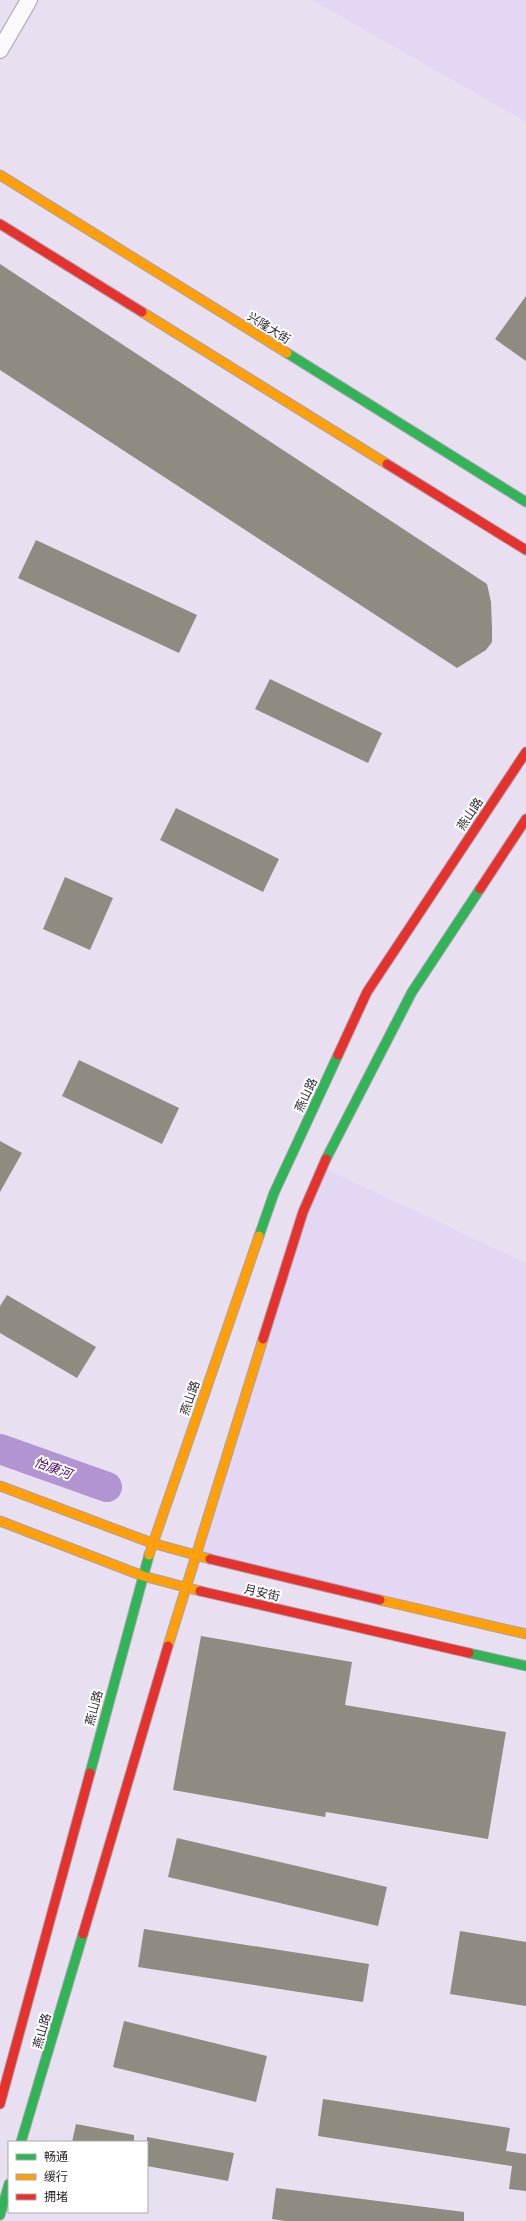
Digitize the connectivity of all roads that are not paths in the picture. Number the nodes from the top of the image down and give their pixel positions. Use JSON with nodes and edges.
{"nodes":[{"id":1,"x":29,"y":0,"type":"edge"},
{"id":2,"x":0,"y":50,"type":"edge"},
{"id":3,"x":0,"y":175,"type":"edge"},
{"id":4,"x":0,"y":224,"type":"edge"},
{"id":5,"x":526,"y":502,"type":"edge"},
{"id":6,"x":526,"y":550,"type":"edge"},
{"id":7,"x":526,"y":752,"type":"edge"},
{"id":8,"x":526,"y":819,"type":"edge"},
{"id":9,"x":0,"y":1486,"type":"edge"},
{"id":10,"x":0,"y":1520,"type":"edge"},
{"id":11,"x":152,"y":1543,"type":"junction"},
{"id":12,"x":195,"y":1556,"type":"junction"},
{"id":13,"x":143,"y":1576,"type":"junction"},
{"id":14,"x":185,"y":1588,"type":"junction"},
{"id":15,"x":526,"y":1634,"type":"edge"},
{"id":16,"x":526,"y":1666,"type":"edge"},
{"id":17,"x":0,"y":2104,"type":"edge"},
{"id":18,"x":21,"y":2141,"type":"edge"},
{"id":19,"x":8,"y":2187,"type":"edge"},
{"id":20,"x":0,"y":2215,"type":"edge"}],
"edges":[{"from":1,"to":2,"type":"street"},
{"from":3,"to":5,"type":"street","name":"兴隆大街"},
{"from":4,"to":6,"type":"street"},
{"from":7,"to":11,"type":"street","name":"燕山路"},
{"from":8,"to":12,"type":"street","name":"燕山路"},
{"from":9,"to":11,"type":"street"},
{"from":10,"to":13,"type":"street","name":"月安街"},
{"from":11,"to":12,"type":"street"},
{"from":11,"to":13,"type":"street","name":"燕山路"},
{"from":12,"to":14,"type":"street","name":"燕山路"},
{"from":12,"to":15,"type":"street"},
{"from":13,"to":14,"type":"street","name":"月安街"},
{"from":13,"to":17,"type":"street","name":"燕山路"},
{"from":14,"to":16,"type":"street","name":"月安街"},
{"from":14,"to":18,"type":"street","name":"燕山路"},
{"from":19,"to":20,"type":"street"}]}
